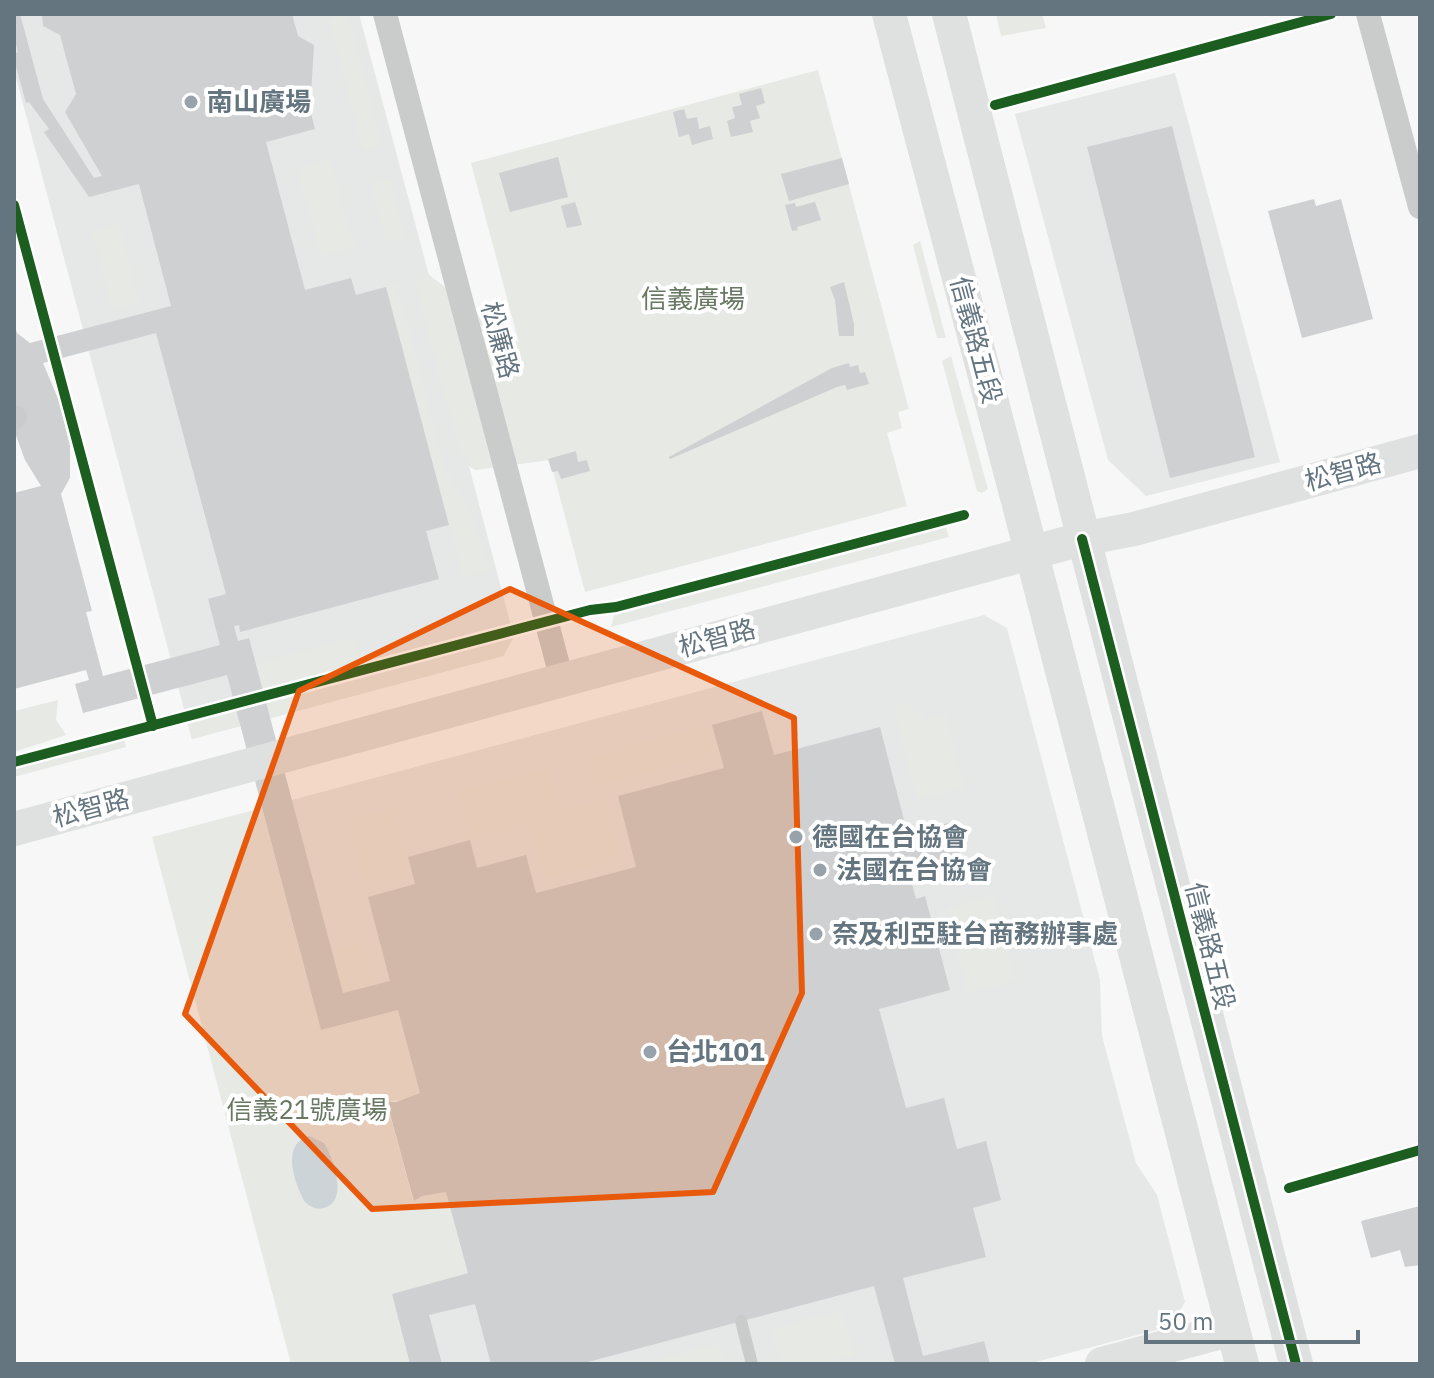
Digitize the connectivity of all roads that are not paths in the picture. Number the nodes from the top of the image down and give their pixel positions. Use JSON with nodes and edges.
{"nodes":[{"id":1,"x":385,"y":14,"type":"edge"},
{"id":2,"x":889,"y":14,"type":"edge"},
{"id":3,"x":949,"y":14,"type":"edge"},
{"id":4,"x":1368,"y":14,"type":"edge"},
{"id":5,"x":1420,"y":207,"type":"edge"},
{"id":6,"x":1420,"y":451,"type":"edge"},
{"id":7,"x":1082,"y":539,"type":"junction"},
{"id":8,"x":1032,"y":553,"type":"junction"},
{"id":9,"x":562,"y":680,"type":"junction"},
{"id":10,"x":14,"y":829,"type":"edge"},
{"id":11,"x":741,"y":1321,"type":"dead end"},
{"id":12,"x":1232,"y":1329,"type":"junction"},
{"id":13,"x":752,"y":1364,"type":"edge"},
{"id":14,"x":1102,"y":1364,"type":"edge"},
{"id":15,"x":1242,"y":1364,"type":"edge"},
{"id":16,"x":1296,"y":1364,"type":"edge"}],
"edges":[{"from":1,"to":9,"type":"street","name":"松廉路"},
{"from":2,"to":8,"type":"main road","name":"信義路五段"},
{"from":3,"to":7,"type":"main road","name":"信義路五段"},
{"from":4,"to":5,"type":"street"},
{"from":6,"to":7,"type":"main road","name":"松智路"},
{"from":7,"to":8,"type":"main road","name":"松智路"},
{"from":7,"to":16,"type":"main road","name":"信義路五段"},
{"from":8,"to":9,"type":"main road","name":"松智路"},
{"from":8,"to":12,"type":"main road","name":"信義路五段"},
{"from":9,"to":10,"type":"main road","name":"松智路"},
{"from":11,"to":13,"type":"lane"},
{"from":12,"to":14,"type":"main road"},
{"from":12,"to":15,"type":"main road","name":"信義路五段"}]}
